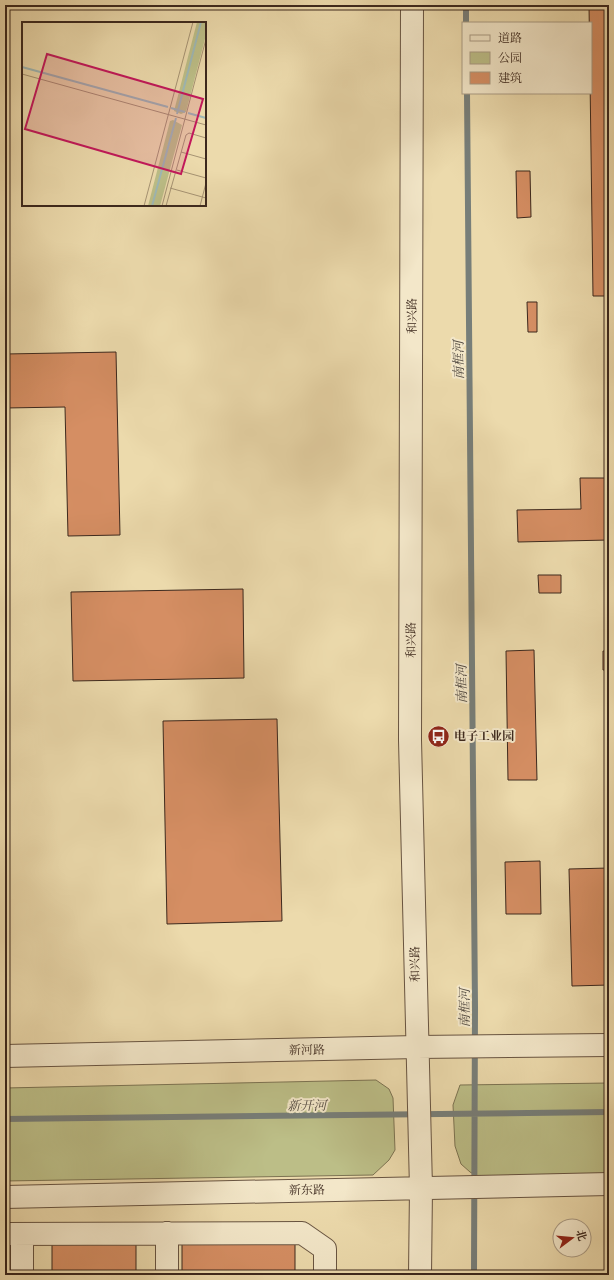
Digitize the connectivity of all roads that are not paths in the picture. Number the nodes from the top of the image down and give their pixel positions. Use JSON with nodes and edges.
{"nodes":[{"id":1,"x":412,"y":5,"type":"edge"},
{"id":2,"x":609,"y":1045,"type":"edge"},
{"id":3,"x":417,"y":1047,"type":"junction"},
{"id":4,"x":5,"y":1056,"type":"edge"},
{"id":5,"x":609,"y":1184,"type":"edge"},
{"id":6,"x":421,"y":1188,"type":"junction"},
{"id":7,"x":5,"y":1197,"type":"edge"},
{"id":8,"x":166,"y":1233,"type":"junction"},
{"id":9,"x":14,"y":1234,"type":"edge"},
{"id":10,"x":22,"y":1275,"type":"edge"},
{"id":11,"x":167,"y":1275,"type":"edge"},
{"id":12,"x":325,"y":1275,"type":"edge"},
{"id":13,"x":420,"y":1275,"type":"edge"}],
"edges":[{"from":1,"to":3,"type":"street","name":"和兴路"},
{"from":2,"to":3,"type":"street","name":"新河路"},
{"from":3,"to":4,"type":"street","name":"新河路"},
{"from":3,"to":6,"type":"street","name":"和兴路"},
{"from":5,"to":6,"type":"street","name":"新东路"},
{"from":6,"to":7,"type":"street","name":"新东路"},
{"from":6,"to":13,"type":"street","name":"和兴路"},
{"from":8,"to":9,"type":"street"},
{"from":8,"to":11,"type":"street"},
{"from":8,"to":12,"type":"street"},
{"from":9,"to":10,"type":"street"}]}
